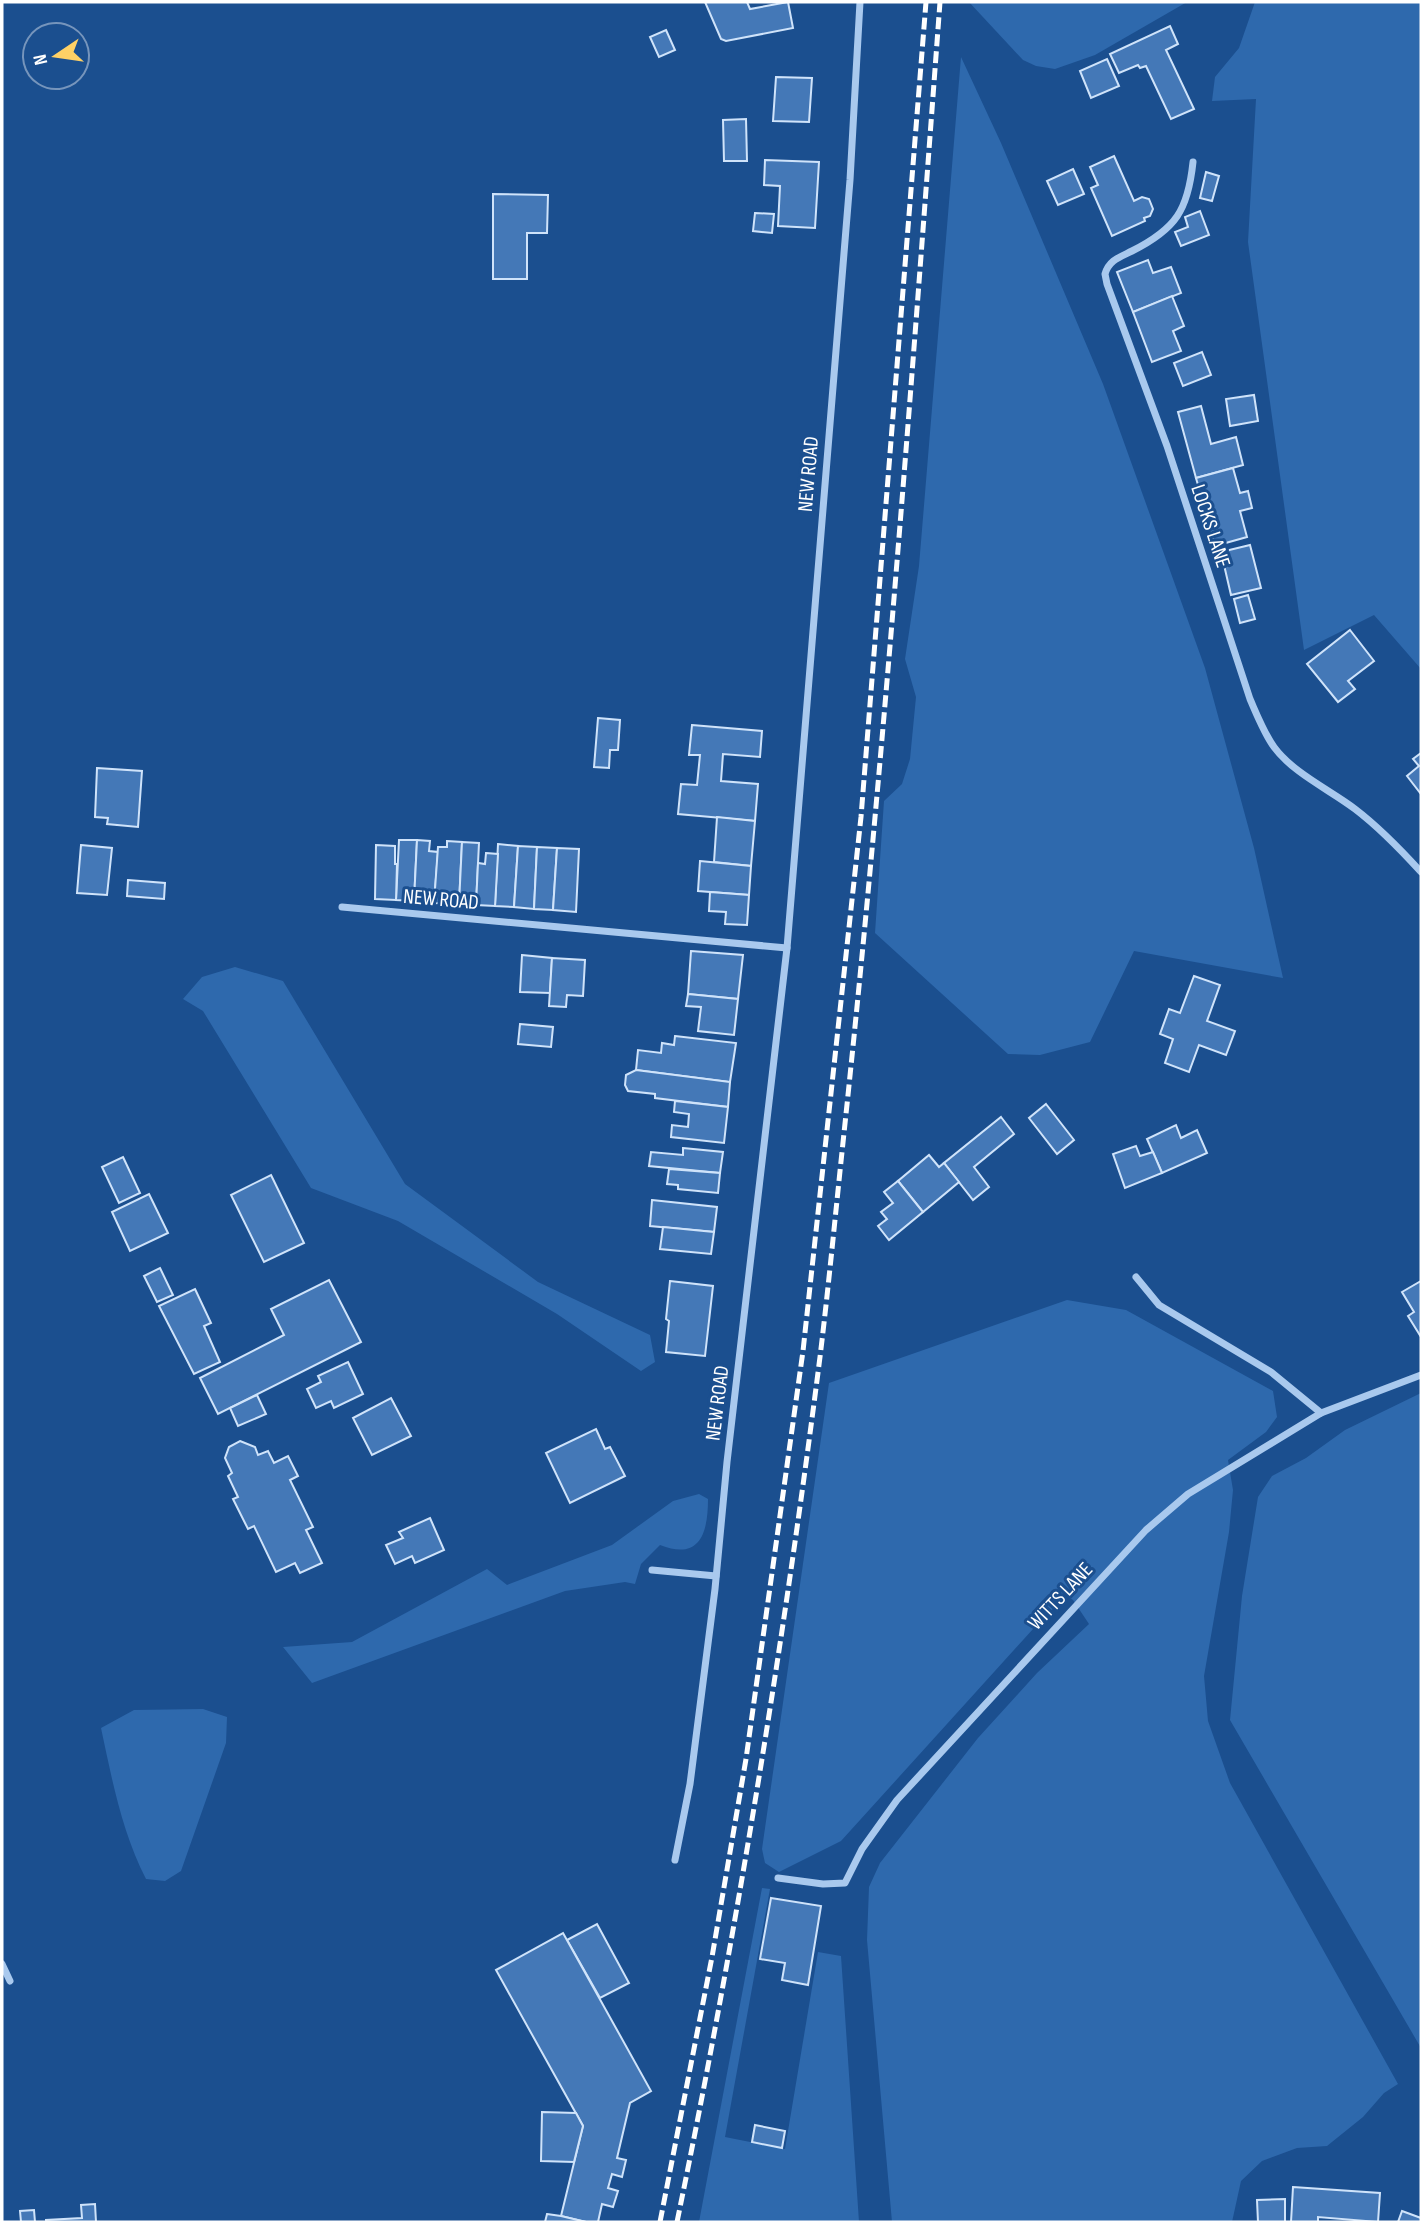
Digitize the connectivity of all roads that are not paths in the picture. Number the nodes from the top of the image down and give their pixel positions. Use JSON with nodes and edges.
{"nodes":[{"id":1,"x":860,"y":2,"type":"edge"},
{"id":2,"x":1193,"y":162,"type":"dead end"},
{"id":3,"x":1421,"y":873,"type":"edge"},
{"id":4,"x":342,"y":907,"type":"dead end"},
{"id":5,"x":787,"y":948,"type":"junction"},
{"id":6,"x":1136,"y":1277,"type":"dead end"},
{"id":7,"x":1421,"y":1375,"type":"edge"},
{"id":8,"x":1321,"y":1413,"type":"junction"},
{"id":9,"x":652,"y":1570,"type":"dead end"},
{"id":10,"x":716,"y":1576,"type":"junction"},
{"id":11,"x":675,"y":1860,"type":"dead end"},
{"id":12,"x":778,"y":1878,"type":"dead end"},
{"id":13,"x":2,"y":1964,"type":"edge"},
{"id":14,"x":10,"y":1981,"type":"dead end"}],
"edges":[{"from":1,"to":5,"type":"street","name":"NEW ROAD"},
{"from":2,"to":3,"type":"street","name":"LOCKS LANE"},
{"from":4,"to":5,"type":"street","name":"NEW ROAD"},
{"from":5,"to":10,"type":"street","name":"NEW ROAD"},
{"from":6,"to":8,"type":"street"},
{"from":7,"to":8,"type":"street","name":"WITTS LANE"},
{"from":8,"to":12,"type":"street","name":"WITTS LANE"},
{"from":9,"to":10,"type":"street"},
{"from":10,"to":11,"type":"street","name":"NEW ROAD"},
{"from":13,"to":14,"type":"street"}]}
